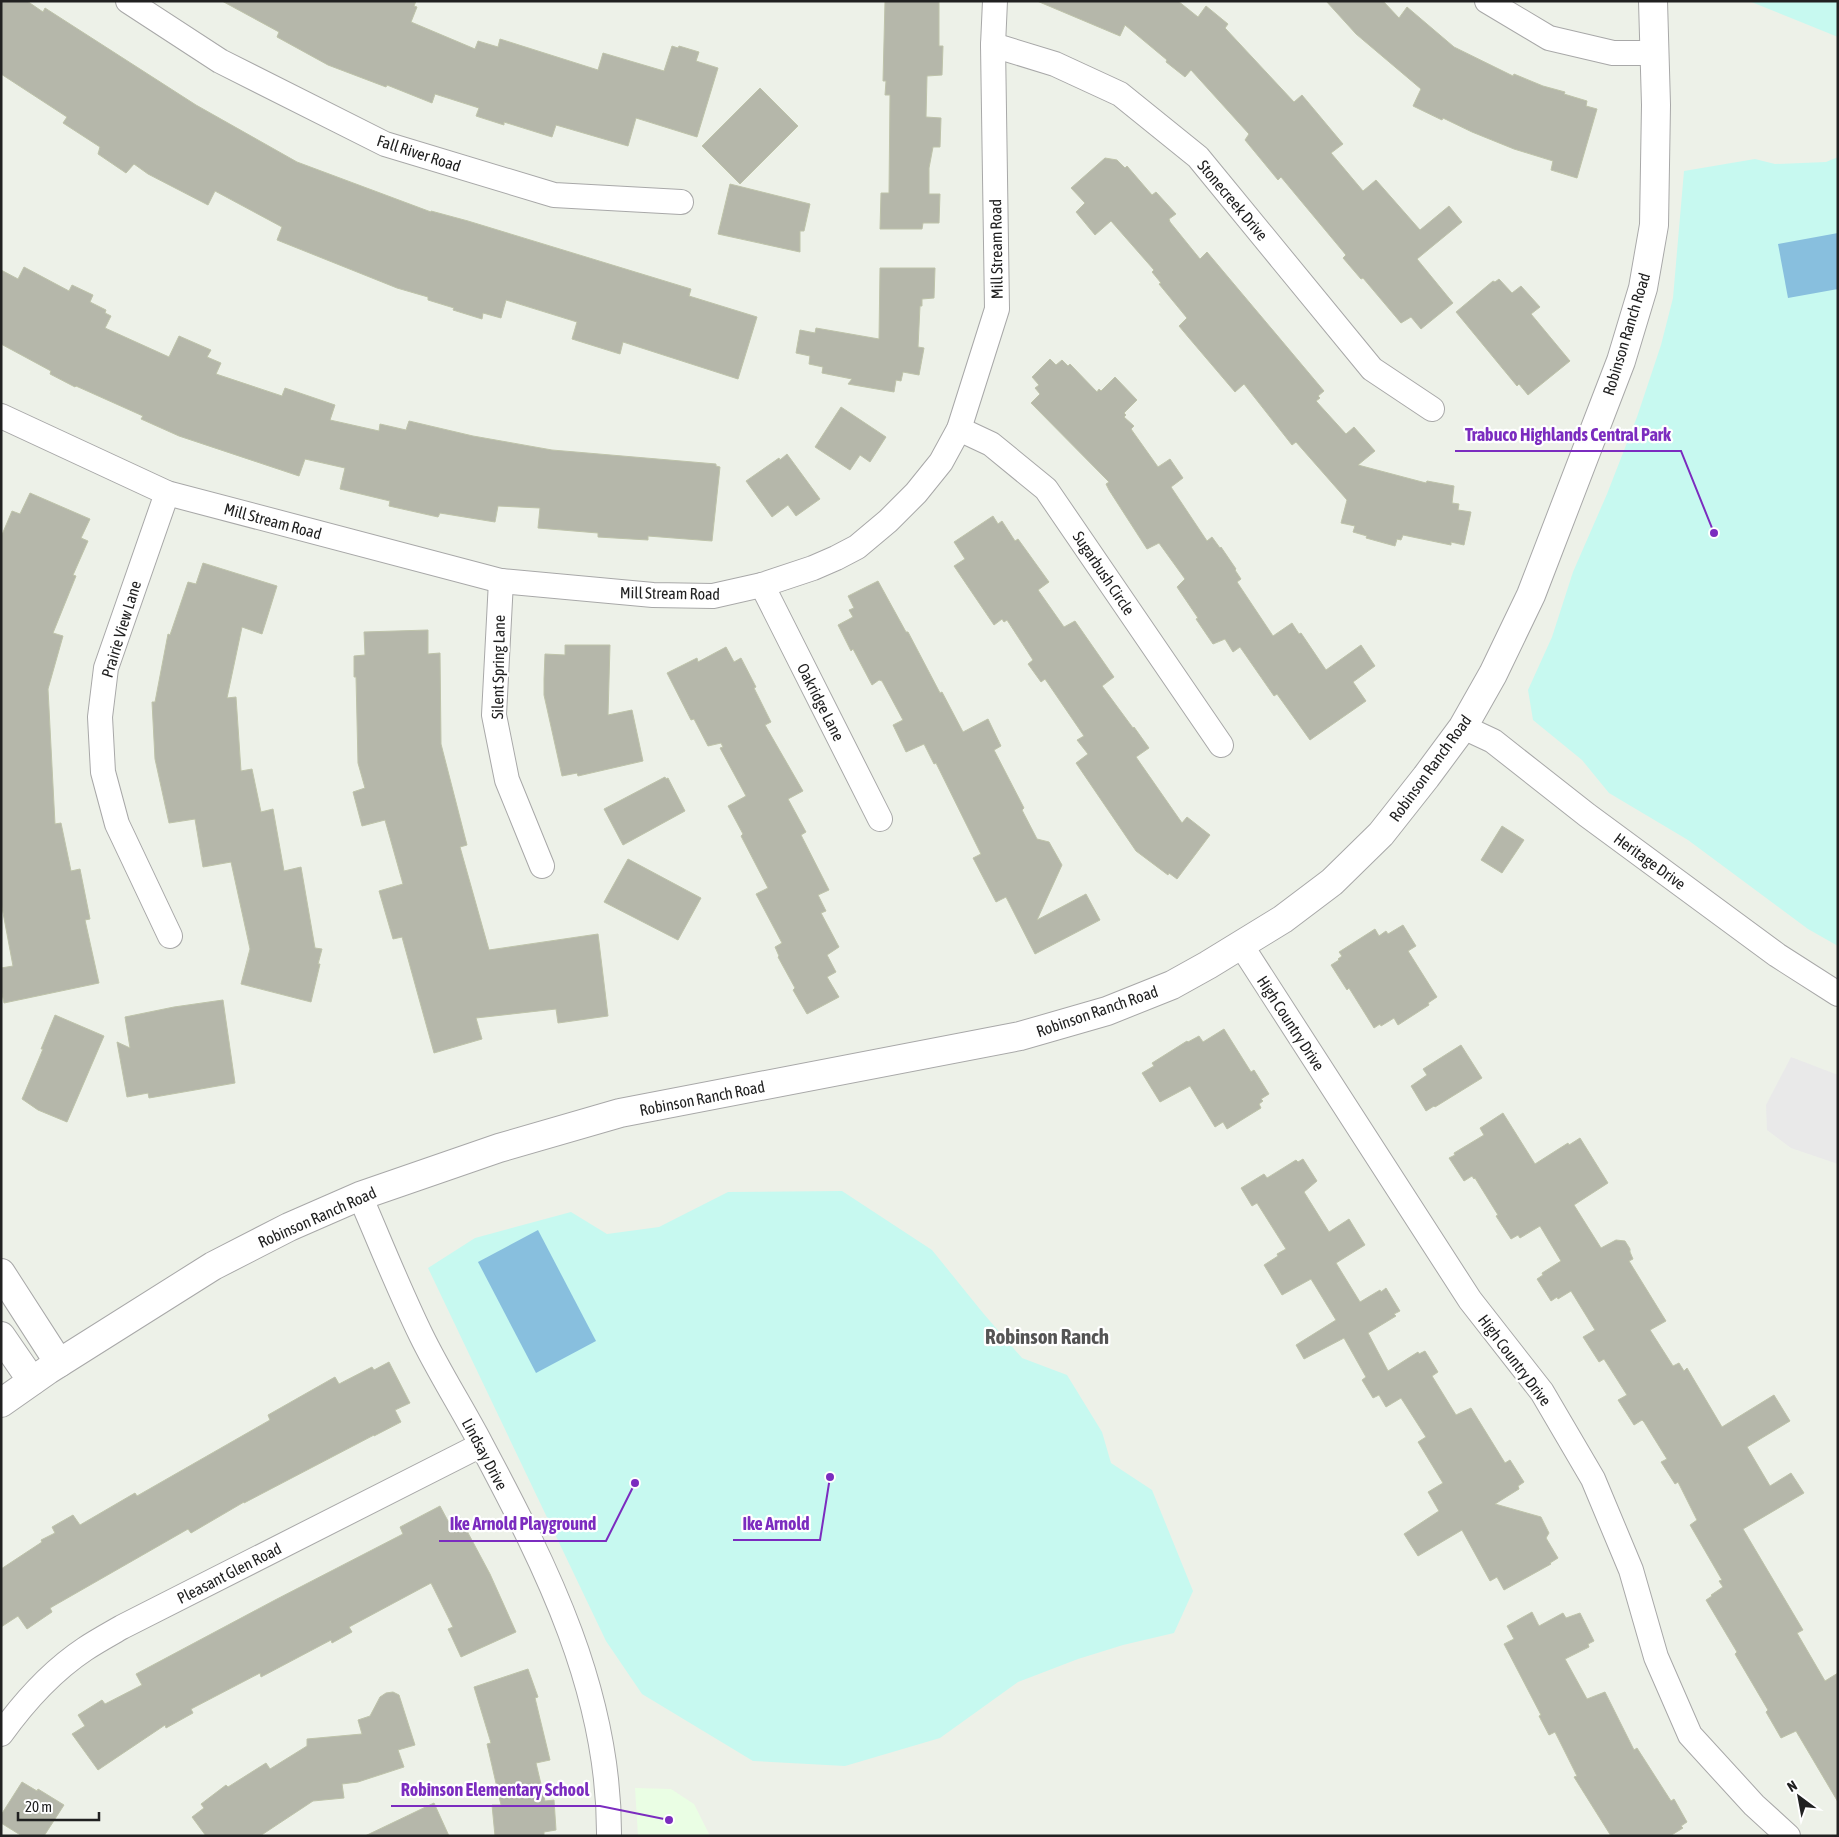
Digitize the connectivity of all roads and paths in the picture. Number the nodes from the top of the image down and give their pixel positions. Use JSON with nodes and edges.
{"nodes":[{"id":1,"x":128,"y":1,"type":"edge"},
{"id":2,"x":995,"y":1,"type":"edge"},
{"id":3,"x":1486,"y":1,"type":"edge"},
{"id":4,"x":1653,"y":1,"type":"edge"},
{"id":5,"x":993,"y":45,"type":"junction"},
{"id":6,"x":1656,"y":53,"type":"junction"},
{"id":7,"x":682,"y":202,"type":"dead end"},
{"id":8,"x":1432,"y":409,"type":"dead end"},
{"id":9,"x":1,"y":416,"type":"edge"},
{"id":10,"x":959,"y":429,"type":"junction"},
{"id":11,"x":167,"y":493,"type":"junction"},
{"id":12,"x":500,"y":581,"type":"junction"},
{"id":13,"x":762,"y":585,"type":"junction"},
{"id":14,"x":1463,"y":727,"type":"junction"},
{"id":15,"x":1221,"y":745,"type":"dead end"},
{"id":16,"x":880,"y":819,"type":"dead end"},
{"id":17,"x":542,"y":866,"type":"dead end"},
{"id":18,"x":170,"y":936,"type":"dead end"},
{"id":19,"x":1241,"y":945,"type":"junction"},
{"id":20,"x":1838,"y":994,"type":"edge"},
{"id":21,"x":360,"y":1196,"type":"junction"},
{"id":22,"x":1,"y":1273,"type":"edge"},
{"id":23,"x":1,"y":1336,"type":"edge"},
{"id":24,"x":58,"y":1363,"type":"junction"},
{"id":25,"x":32,"y":1381,"type":"junction"},
{"id":26,"x":1,"y":1403,"type":"edge"},
{"id":27,"x":481,"y":1445,"type":"junction"},
{"id":28,"x":1,"y":1734,"type":"edge"},
{"id":29,"x":609,"y":1836,"type":"edge"},
{"id":30,"x":1788,"y":1836,"type":"edge"}],
"edges":[{"from":1,"to":7,"type":"street","name":"Fall River Road"},
{"from":2,"to":5,"type":"street","name":"Mill Stream Road"},
{"from":3,"to":6,"type":"street"},
{"from":4,"to":6,"type":"street","name":"Robinson Ranch Road"},
{"from":5,"to":8,"type":"street","name":"Stonecreek Drive"},
{"from":5,"to":10,"type":"street","name":"Mill Stream Road"},
{"from":6,"to":14,"type":"street","name":"Robinson Ranch Road"},
{"from":9,"to":11,"type":"street","name":"Mill Stream Road"},
{"from":10,"to":13,"type":"street","name":"Mill Stream Road"},
{"from":10,"to":15,"type":"street","name":"Sugarbush Circle"},
{"from":11,"to":12,"type":"street","name":"Mill Stream Road"},
{"from":11,"to":18,"type":"street","name":"Prairie View Lane"},
{"from":12,"to":13,"type":"street","name":"Mill Stream Road"},
{"from":12,"to":17,"type":"street","name":"Silent Spring Lane"},
{"from":13,"to":16,"type":"street","name":"Oakridge Lane"},
{"from":14,"to":19,"type":"street","name":"Robinson Ranch Road"},
{"from":14,"to":20,"type":"street","name":"Heritage Drive"},
{"from":19,"to":21,"type":"street","name":"Robinson Ranch Road"},
{"from":19,"to":30,"type":"street","name":"High Country Drive"},
{"from":21,"to":24,"type":"street","name":"Robinson Ranch Road"},
{"from":21,"to":27,"type":"street","name":"Lindsay Drive"},
{"from":22,"to":24,"type":"street"},
{"from":23,"to":25,"type":"street"},
{"from":24,"to":25,"type":"street","name":"Robinson Ranch Road"},
{"from":25,"to":26,"type":"street","name":"Robinson Ranch Road"},
{"from":27,"to":28,"type":"street","name":"Pleasant Glen Road"},
{"from":27,"to":29,"type":"street","name":"Lindsay Drive"}]}
